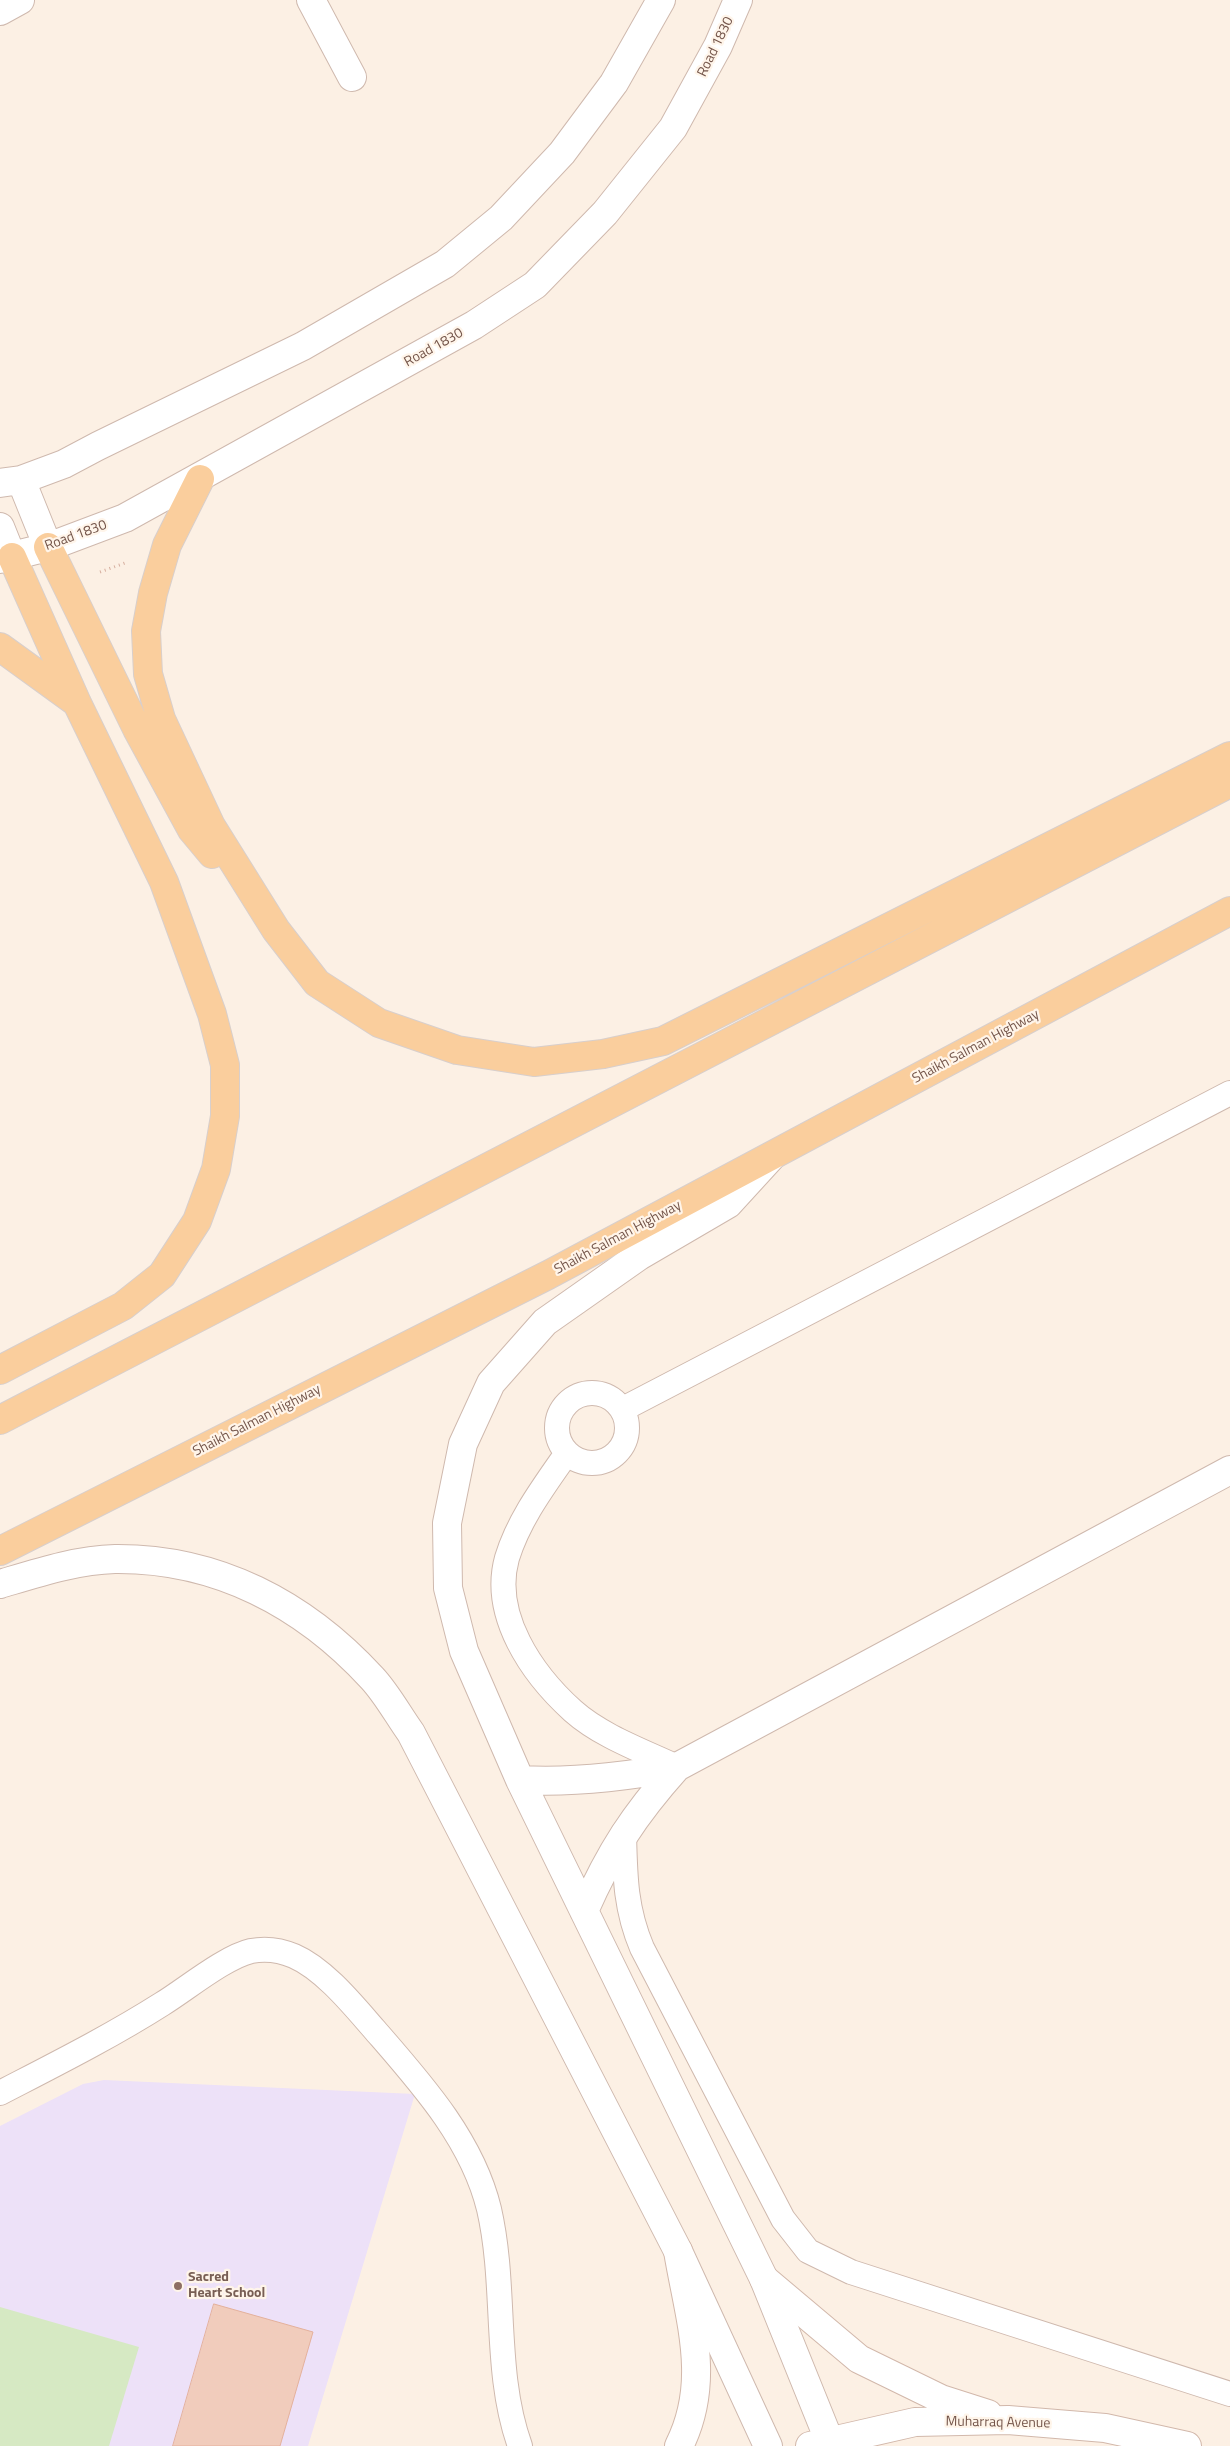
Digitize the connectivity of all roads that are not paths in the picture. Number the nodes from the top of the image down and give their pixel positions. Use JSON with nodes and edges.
{"nodes":[{"id":1,"x":20,"y":0,"type":"edge"},
{"id":2,"x":311,"y":0,"type":"edge"},
{"id":3,"x":661,"y":0,"type":"edge"},
{"id":4,"x":738,"y":0,"type":"edge"},
{"id":5,"x":0,"y":10,"type":"edge"},
{"id":6,"x":352,"y":77,"type":"dead end"},
{"id":7,"x":200,"y":479,"type":"junction"},
{"id":8,"x":10,"y":481,"type":"edge"},
{"id":9,"x":0,"y":527,"type":"edge"},
{"id":10,"x":48,"y":547,"type":"junction"},
{"id":11,"x":6,"y":558,"type":"edge"},
{"id":12,"x":0,"y":647,"type":"edge"},
{"id":13,"x":77,"y":703,"type":"junction"},
{"id":14,"x":1230,"y":756,"type":"edge"},
{"id":15,"x":1230,"y":783,"type":"edge"},
{"id":16,"x":1230,"y":911,"type":"edge"},
{"id":17,"x":276,"y":930,"type":"junction"},
{"id":18,"x":1230,"y":1093,"type":"edge"},
{"id":19,"x":773,"y":1155,"type":"junction"},
{"id":20,"x":0,"y":1370,"type":"edge"},
{"id":21,"x":623,"y":1409,"type":"junction"},
{"id":22,"x":0,"y":1420,"type":"edge"},
{"id":23,"x":567,"y":1453,"type":"junction"},
{"id":24,"x":1230,"y":1470,"type":"edge"},
{"id":25,"x":0,"y":1551,"type":"edge"},
{"id":26,"x":0,"y":1584,"type":"edge"},
{"id":27,"x":677,"y":1767,"type":"junction"},
{"id":28,"x":520,"y":1780,"type":"junction"},
{"id":29,"x":624,"y":1832,"type":"junction"},
{"id":30,"x":584,"y":1912,"type":"junction"},
{"id":31,"x":0,"y":2094,"type":"edge"},
{"id":32,"x":678,"y":2251,"type":"junction"},
{"id":33,"x":764,"y":2279,"type":"junction"},
{"id":34,"x":1230,"y":2394,"type":"edge"},
{"id":35,"x":1008,"y":2420,"type":"junction"},
{"id":36,"x":822,"y":2444,"type":"edge"},
{"id":37,"x":520,"y":2446,"type":"edge"},
{"id":38,"x":679,"y":2446,"type":"edge"},
{"id":39,"x":768,"y":2446,"type":"edge"},
{"id":40,"x":1187,"y":2446,"type":"edge"}],
"edges":[{"from":1,"to":5,"type":"street"},
{"from":2,"to":6,"type":"street"},
{"from":3,"to":8,"type":"street"},
{"from":4,"to":7,"type":"street","name":"Road 1830"},
{"from":7,"to":10,"type":"street","name":"Road 1830"},
{"from":7,"to":17,"type":"main road"},
{"from":8,"to":10,"type":"street"},
{"from":9,"to":11,"type":"street"},
{"from":10,"to":11,"type":"street","name":"Road 1830"},
{"from":10,"to":17,"type":"main road"},
{"from":11,"to":13,"type":"main road"},
{"from":12,"to":13,"type":"main road"},
{"from":13,"to":20,"type":"main road"},
{"from":14,"to":17,"type":"main road"},
{"from":15,"to":22,"type":"main road"},
{"from":16,"to":19,"type":"main road","name":"Shaikh Salman Highway"},
{"from":18,"to":21,"type":"lane"},
{"from":19,"to":25,"type":"main road","name":"Shaikh Salman Highway"},
{"from":19,"to":28,"type":"street"},
{"from":21,"to":23,"type":"lane"},
{"from":21,"to":23,"type":"lane"},
{"from":23,"to":27,"type":"lane"},
{"from":24,"to":27,"type":"street"},
{"from":26,"to":32,"type":"street"},
{"from":27,"to":28,"type":"street"},
{"from":27,"to":29,"type":"street"},
{"from":28,"to":30,"type":"street"},
{"from":29,"to":30,"type":"street"},
{"from":29,"to":34,"type":"lane"},
{"from":30,"to":33,"type":"street"},
{"from":31,"to":37,"type":"lane"},
{"from":32,"to":38,"type":"street"},
{"from":32,"to":39,"type":"street"},
{"from":33,"to":35,"type":"street"},
{"from":33,"to":36,"type":"street"},
{"from":35,"to":36,"type":"street","name":"Muharraq Avenue"},
{"from":35,"to":40,"type":"street","name":"Muharraq Avenue"}]}
